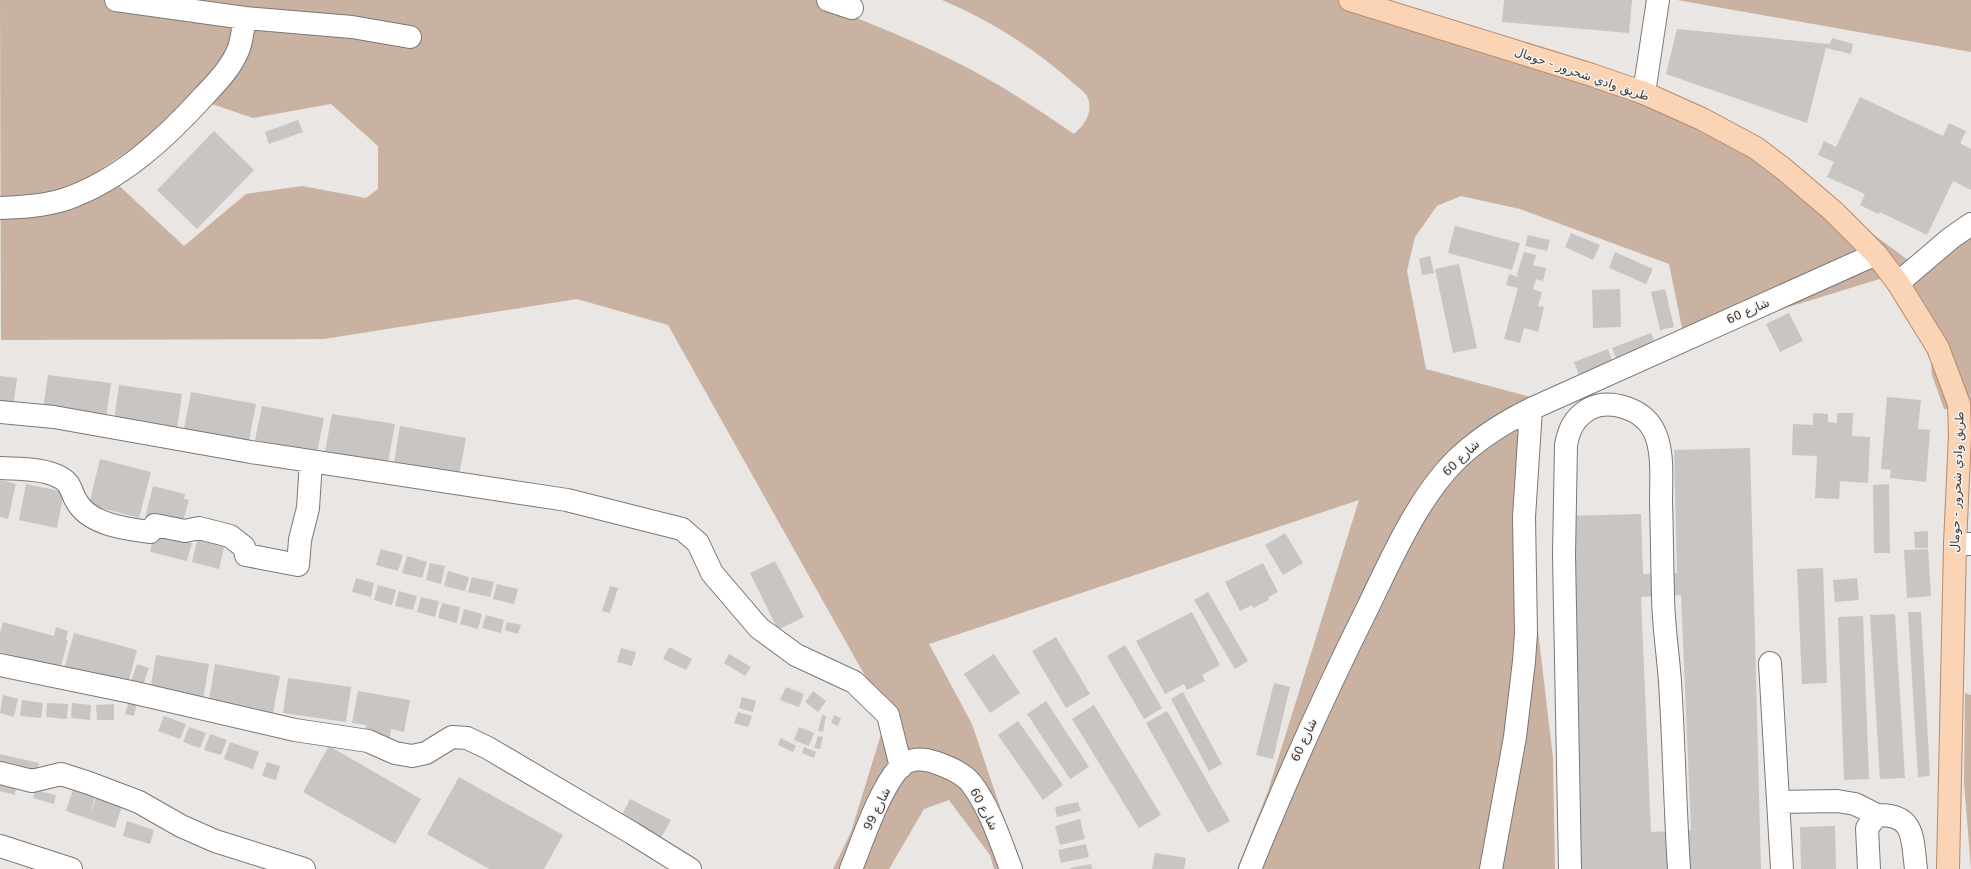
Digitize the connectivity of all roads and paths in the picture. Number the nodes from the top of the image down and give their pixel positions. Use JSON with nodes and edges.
{"nodes":[{"id":1,"x":116,"y":0,"type":"edge"},
{"id":2,"x":828,"y":0,"type":"edge"},
{"id":3,"x":1350,"y":0,"type":"edge"},
{"id":4,"x":1658,"y":0,"type":"edge"},
{"id":5,"x":852,"y":8,"type":"dead end"},
{"id":6,"x":245,"y":18,"type":"junction"},
{"id":7,"x":410,"y":36,"type":"dead end"},
{"id":8,"x":1644,"y":93,"type":"junction"},
{"id":9,"x":0,"y":208,"type":"edge"},
{"id":10,"x":1971,"y":224,"type":"edge"},
{"id":11,"x":1876,"y":254,"type":"junction"},
{"id":12,"x":1898,"y":283,"type":"junction"},
{"id":13,"x":1965,"y":405,"type":"edge"},
{"id":14,"x":1531,"y":409,"type":"junction"},
{"id":15,"x":0,"y":412,"type":"edge"},
{"id":16,"x":311,"y":461,"type":"junction"},
{"id":17,"x":0,"y":468,"type":"edge"},
{"id":18,"x":1963,"y":544,"type":"edge"},
{"id":19,"x":1770,"y":663,"type":"dead end"},
{"id":20,"x":0,"y":665,"type":"edge"},
{"id":21,"x":909,"y":763,"type":"junction"},
{"id":22,"x":0,"y":773,"type":"edge"},
{"id":23,"x":1778,"y":802,"type":"junction"},
{"id":24,"x":1877,"y":815,"type":"junction"},
{"id":25,"x":0,"y":846,"type":"edge"},
{"id":26,"x":71,"y":869,"type":"edge"},
{"id":27,"x":304,"y":869,"type":"edge"},
{"id":28,"x":690,"y":869,"type":"edge"},
{"id":29,"x":851,"y":869,"type":"edge"},
{"id":30,"x":1011,"y":869,"type":"edge"},
{"id":31,"x":1250,"y":869,"type":"edge"},
{"id":32,"x":1491,"y":869,"type":"edge"},
{"id":33,"x":1570,"y":869,"type":"edge"},
{"id":34,"x":1679,"y":869,"type":"edge"},
{"id":35,"x":1782,"y":869,"type":"edge"},
{"id":36,"x":1869,"y":869,"type":"edge"},
{"id":37,"x":1916,"y":869,"type":"edge"},
{"id":38,"x":1948,"y":869,"type":"edge"}],
"edges":[{"from":1,"to":6,"type":"street"},
{"from":2,"to":5,"type":"street"},
{"from":3,"to":8,"type":"main road","name":"طريق وادي شحرور - حومال"},
{"from":4,"to":8,"type":"street"},
{"from":6,"to":7,"type":"street"},
{"from":6,"to":9,"type":"street"},
{"from":8,"to":11,"type":"main road","name":"طريق وادي شحرور - حومال"},
{"from":10,"to":12,"type":"street"},
{"from":11,"to":12,"type":"main road","name":"طريق وادي شحرور - حومال"},
{"from":11,"to":14,"type":"street","name":"شارع 60"},
{"from":12,"to":13,"type":"main road","name":"طريق وادي شحرور - حومال"},
{"from":13,"to":18,"type":"main road","name":"طريق وادي شحرور - حومال"},
{"from":14,"to":31,"type":"street","name":"شارع 60"},
{"from":14,"to":32,"type":"street"},
{"from":15,"to":16,"type":"street"},
{"from":16,"to":17,"type":"street"},
{"from":16,"to":21,"type":"street"},
{"from":18,"to":38,"type":"main road","name":"طريق وادي شحرور - حومال"},
{"from":19,"to":23,"type":"street"},
{"from":20,"to":28,"type":"street"},
{"from":21,"to":29,"type":"street","name":"شارع 99"},
{"from":21,"to":30,"type":"street","name":"شارع 60"},
{"from":22,"to":27,"type":"street"},
{"from":23,"to":24,"type":"street"},
{"from":23,"to":35,"type":"street"},
{"from":24,"to":36,"type":"street"},
{"from":24,"to":37,"type":"street"},
{"from":25,"to":26,"type":"street"},
{"from":33,"to":34,"type":"street"}]}
